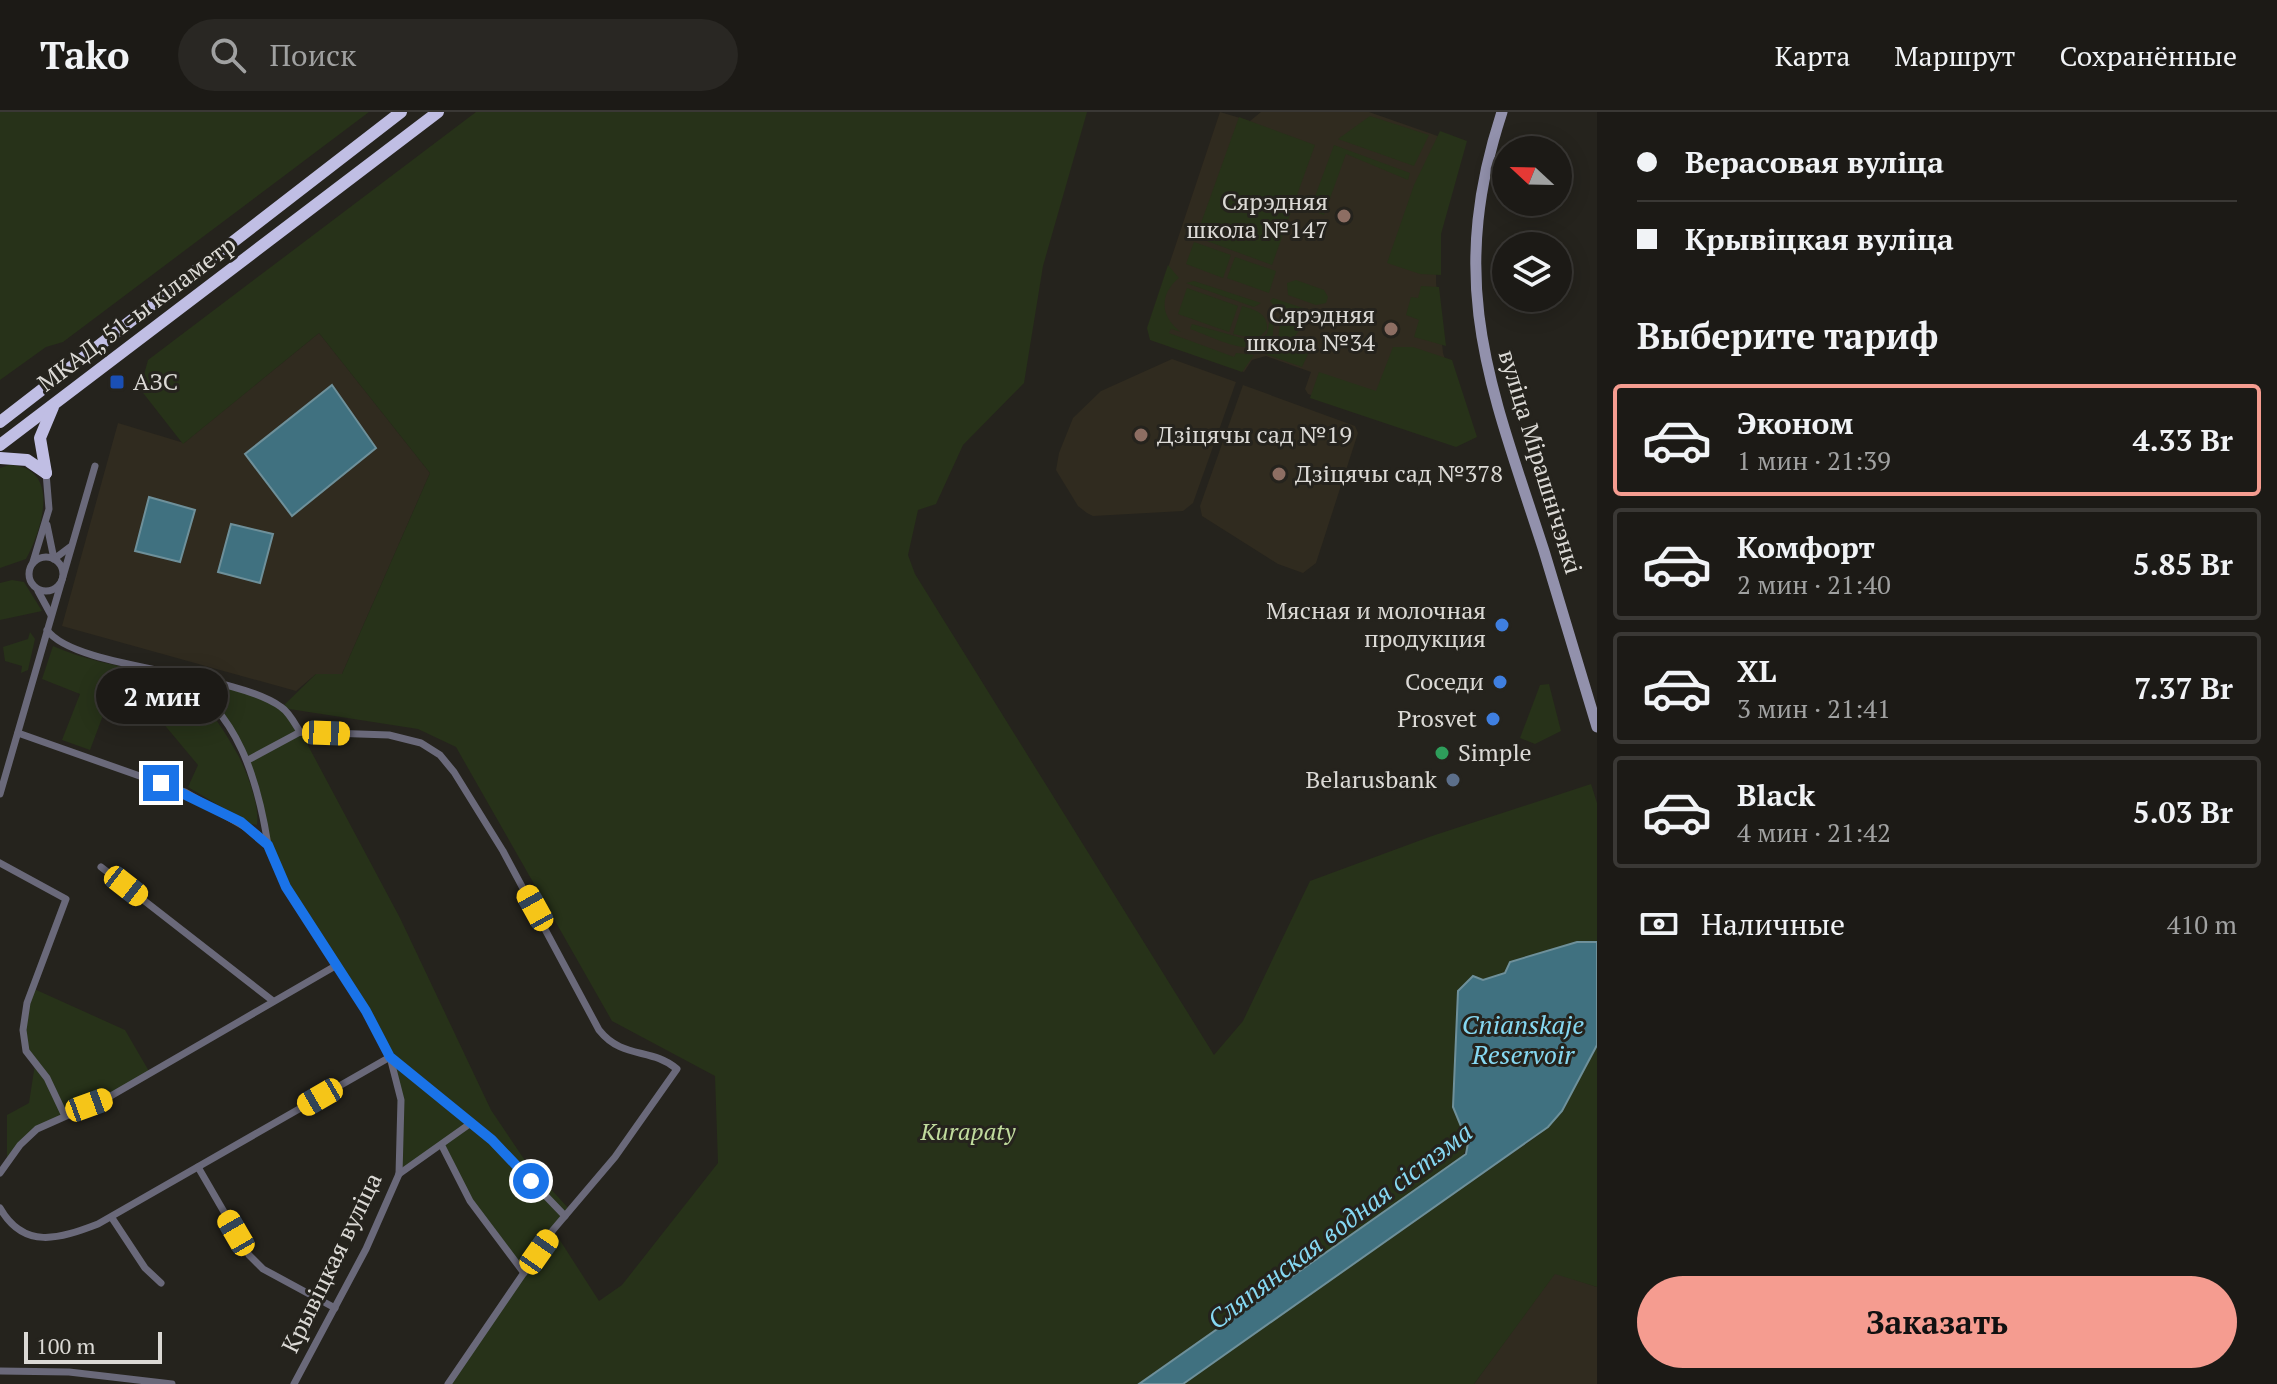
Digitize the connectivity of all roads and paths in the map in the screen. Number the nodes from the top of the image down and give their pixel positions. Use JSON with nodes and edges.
{"nodes":[{"id":1,"x":401,"y":112,"type":"edge"},
{"id":2,"x":438,"y":112,"type":"edge"},
{"id":3,"x":1502,"y":112,"type":"edge"},
{"id":4,"x":54,"y":405,"type":"junction"},
{"id":5,"x":0,"y":422,"type":"edge"},
{"id":6,"x":0,"y":445,"type":"edge"},
{"id":7,"x":0,"y":458,"type":"edge"},
{"id":8,"x":95,"y":466,"type":"dead end"},
{"id":9,"x":46,"y":473,"type":"junction"},
{"id":10,"x":46,"y":519,"type":"junction"},
{"id":11,"x":73,"y":544,"type":"junction"},
{"id":12,"x":54,"y":559,"type":"junction"},
{"id":13,"x":33,"y":562,"type":"junction"},
{"id":14,"x":62,"y":579,"type":"junction"},
{"id":15,"x":37,"y":589,"type":"junction"},
{"id":16,"x":51,"y":615,"type":"junction"},
{"id":17,"x":47,"y":630,"type":"junction"},
{"id":18,"x":175,"y":675,"type":"junction"},
{"id":19,"x":1597,"y":727,"type":"edge"},
{"id":20,"x":300,"y":732,"type":"junction"},
{"id":21,"x":18,"y":733,"type":"junction"},
{"id":22,"x":248,"y":760,"type":"junction"},
{"id":23,"x":0,"y":794,"type":"edge"},
{"id":24,"x":268,"y":845,"type":"junction"},
{"id":25,"x":0,"y":863,"type":"edge"},
{"id":26,"x":101,"y":867,"type":"dead end"},
{"id":27,"x":337,"y":965,"type":"junction"},
{"id":28,"x":273,"y":1001,"type":"junction"},
{"id":29,"x":390,"y":1057,"type":"junction"},
{"id":30,"x":64,"y":1114,"type":"junction"},
{"id":31,"x":471,"y":1123,"type":"junction"},
{"id":32,"x":442,"y":1146,"type":"junction"},
{"id":33,"x":198,"y":1167,"type":"junction"},
{"id":34,"x":0,"y":1173,"type":"edge"},
{"id":35,"x":399,"y":1174,"type":"junction"},
{"id":36,"x":0,"y":1209,"type":"edge"},
{"id":37,"x":565,"y":1216,"type":"junction"},
{"id":38,"x":112,"y":1218,"type":"junction"},
{"id":39,"x":524,"y":1273,"type":"junction"},
{"id":40,"x":161,"y":1283,"type":"dead end"},
{"id":41,"x":335,"y":1308,"type":"junction"},
{"id":42,"x":0,"y":1371,"type":"edge"},
{"id":43,"x":172,"y":1384,"type":"edge"},
{"id":44,"x":294,"y":1384,"type":"edge"},
{"id":45,"x":448,"y":1384,"type":"edge"}],
"edges":[{"from":1,"to":5,"type":"highway","name":"МКАД, 51-ы кіламетр"},
{"from":2,"to":4,"type":"highway","name":"МКАД, 51-ы кіламетр"},
{"from":3,"to":19,"type":"main road","name":"вуліца Мірашнічэнкі"},
{"from":4,"to":6,"type":"highway","name":"МКАД, 51-ы кіламетр"},
{"from":4,"to":9,"type":"highway"},
{"from":7,"to":9,"type":"highway"},
{"from":8,"to":11,"type":"street"},
{"from":9,"to":10,"type":"street"},
{"from":10,"to":12,"type":"street"},
{"from":10,"to":13,"type":"street"},
{"from":11,"to":12,"type":"street"},
{"from":11,"to":14,"type":"street"},
{"from":12,"to":13,"type":"street"},
{"from":12,"to":14,"type":"street"},
{"from":13,"to":15,"type":"street"},
{"from":14,"to":15,"type":"street"},
{"from":14,"to":16,"type":"street"},
{"from":15,"to":16,"type":"street"},
{"from":16,"to":17,"type":"street"},
{"from":17,"to":18,"type":"street"},
{"from":17,"to":21,"type":"street"},
{"from":18,"to":20,"type":"street"},
{"from":18,"to":22,"type":"street"},
{"from":20,"to":22,"type":"street"},
{"from":20,"to":37,"type":"street"},
{"from":21,"to":23,"type":"street"},
{"from":21,"to":24,"type":"street","name":"Крывіцкая вуліца"},
{"from":22,"to":24,"type":"street"},
{"from":24,"to":27,"type":"street","name":"Крывіцкая вуліца"},
{"from":25,"to":30,"type":"street"},
{"from":26,"to":28,"type":"street"},
{"from":27,"to":28,"type":"street"},
{"from":27,"to":29,"type":"street","name":"Крывіцкая вуліца"},
{"from":28,"to":30,"type":"street"},
{"from":29,"to":31,"type":"street"},
{"from":29,"to":33,"type":"street"},
{"from":29,"to":35,"type":"street","name":"Крывіцкая вуліца"},
{"from":30,"to":34,"type":"street"},
{"from":31,"to":32,"type":"street"},
{"from":31,"to":37,"type":"street"},
{"from":32,"to":35,"type":"street"},
{"from":32,"to":39,"type":"street"},
{"from":33,"to":38,"type":"street"},
{"from":33,"to":41,"type":"street"},
{"from":35,"to":41,"type":"street","name":"Крывіцкая вуліца"},
{"from":36,"to":38,"type":"street"},
{"from":37,"to":39,"type":"street"},
{"from":38,"to":40,"type":"street"},
{"from":39,"to":45,"type":"street"},
{"from":41,"to":44,"type":"street","name":"Крывіцкая вуліца"},
{"from":42,"to":43,"type":"street"}]}
